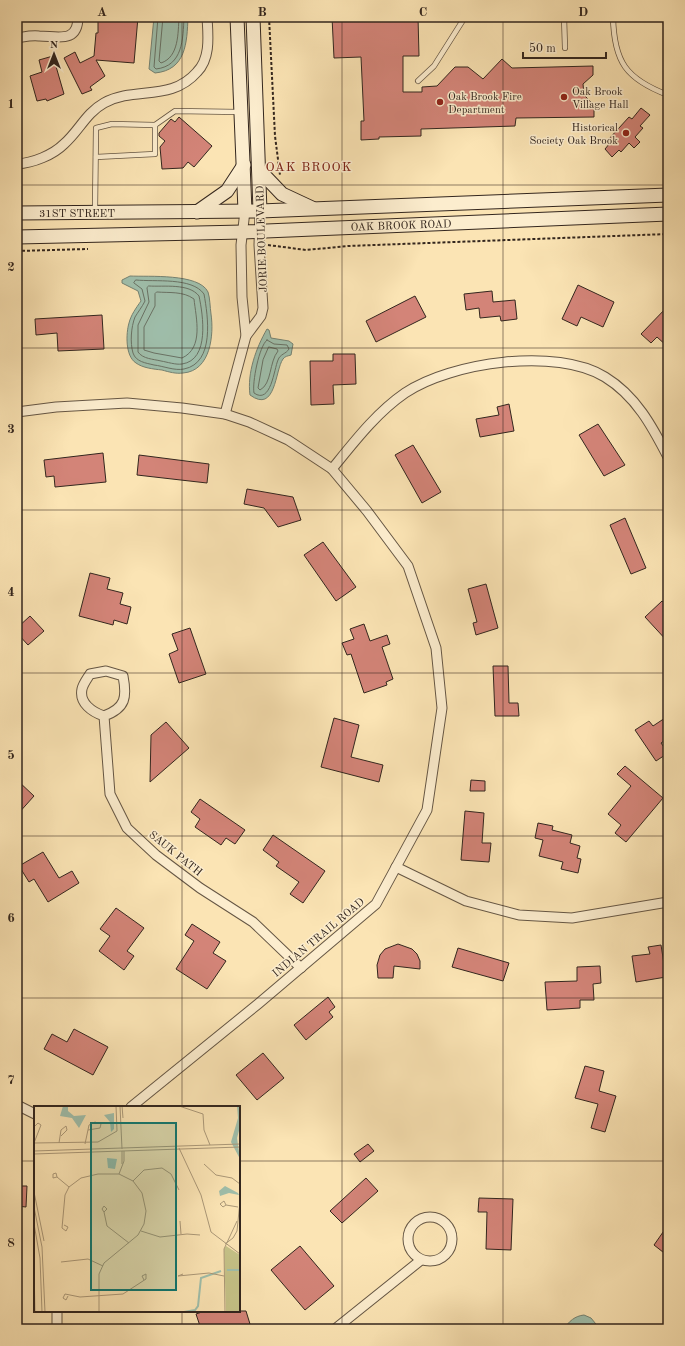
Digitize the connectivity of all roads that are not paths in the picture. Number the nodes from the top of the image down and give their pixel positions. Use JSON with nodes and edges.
{"nodes":[{"id":1,"x":78,"y":17,"type":"edge"},
{"id":2,"x":207,"y":17,"type":"edge"},
{"id":3,"x":237,"y":17,"type":"edge"},
{"id":4,"x":253,"y":17,"type":"edge"},
{"id":5,"x":465,"y":17,"type":"edge"},
{"id":6,"x":564,"y":17,"type":"edge"},
{"id":7,"x":613,"y":17,"type":"edge"},
{"id":8,"x":17,"y":38,"type":"edge"},
{"id":9,"x":565,"y":48,"type":"dead end"},
{"id":10,"x":418,"y":81,"type":"dead end"},
{"id":11,"x":668,"y":95,"type":"edge"},
{"id":12,"x":241,"y":112,"type":"junction"},
{"id":13,"x":154,"y":125,"type":"junction"},
{"id":14,"x":96,"y":157,"type":"junction"},
{"id":15,"x":17,"y":164,"type":"edge"},
{"id":16,"x":244,"y":165,"type":"junction"},
{"id":17,"x":259,"y":170,"type":"junction"},
{"id":18,"x":668,"y":195,"type":"edge"},
{"id":19,"x":314,"y":209,"type":"junction"},
{"id":20,"x":245,"y":211,"type":"junction"},
{"id":21,"x":260,"y":211,"type":"junction"},
{"id":22,"x":95,"y":212,"type":"junction"},
{"id":23,"x":197,"y":212,"type":"junction"},
{"id":24,"x":17,"y":213,"type":"edge"},
{"id":25,"x":138,"y":213,"type":"joint"},
{"id":26,"x":668,"y":214,"type":"edge"},
{"id":27,"x":259,"y":231,"type":"junction"},
{"id":28,"x":243,"y":232,"type":"junction"},
{"id":29,"x":135,"y":234,"type":"joint"},
{"id":30,"x":17,"y":237,"type":"edge"},
{"id":31,"x":246,"y":336,"type":"junction"},
{"id":32,"x":17,"y":412,"type":"edge"},
{"id":33,"x":225,"y":414,"type":"junction"},
{"id":34,"x":668,"y":457,"type":"edge"},
{"id":35,"x":332,"y":469,"type":"junction"},
{"id":36,"x":104,"y":716,"type":"junction"},
{"id":37,"x":396,"y":867,"type":"junction"},
{"id":38,"x":668,"y":902,"type":"edge"},
{"id":39,"x":301,"y":968,"type":"junction"},
{"id":40,"x":17,"y":1105,"type":"edge"},
{"id":41,"x":132,"y":1106,"type":"edge"},
{"id":42,"x":34,"y":1114,"type":"edge"},
{"id":43,"x":421,"y":1260,"type":"junction"},
{"id":44,"x":57,"y":1312,"type":"edge"},
{"id":45,"x":57,"y":1329,"type":"edge"},
{"id":46,"x":335,"y":1329,"type":"edge"}],
"edges":[{"from":1,"to":8,"type":"street"},
{"from":2,"to":15,"type":"street"},
{"from":3,"to":12,"type":"main road","name":"JORIE BOULEVARD"},
{"from":4,"to":17,"type":"main road","name":"JORIE BOULEVARD"},
{"from":5,"to":10,"type":"lane"},
{"from":6,"to":9,"type":"lane"},
{"from":7,"to":11,"type":"lane"},
{"from":12,"to":13,"type":"lane"},
{"from":12,"to":16,"type":"main road","name":"JORIE BOULEVARD"},
{"from":13,"to":14,"type":"lane"},
{"from":13,"to":14,"type":"lane"},
{"from":14,"to":22,"type":"lane"},
{"from":16,"to":20,"type":"main road","name":"JORIE BOULEVARD"},
{"from":16,"to":23,"type":"main road"},
{"from":17,"to":19,"type":"main road"},
{"from":17,"to":21,"type":"main road","name":"JORIE BOULEVARD"},
{"from":18,"to":19,"type":"main road","name":"OAK BROOK ROAD"},
{"from":19,"to":21,"type":"main road","name":"OAK BROOK ROAD"},
{"from":20,"to":21,"type":"main road","name":"OAK BROOK ROAD"},
{"from":20,"to":23,"type":"main road","name":"OAK BROOK ROAD"},
{"from":20,"to":28,"type":"street","name":"JORIE BOULEVARD"},
{"from":21,"to":27,"type":"street","name":"JORIE BOULEVARD"},
{"from":22,"to":24,"type":"main road","name":"31ST STREET"},
{"from":22,"to":25,"type":"main road","name":"31ST STREET"},
{"from":23,"to":25,"type":"main road","name":"OAK BROOK ROAD"},
{"from":26,"to":27,"type":"main road","name":"OAK BROOK ROAD"},
{"from":27,"to":28,"type":"main road","name":"OAK BROOK ROAD"},
{"from":27,"to":31,"type":"street","name":"JORIE BOULEVARD"},
{"from":28,"to":29,"type":"main road","name":"OAK BROOK ROAD"},
{"from":28,"to":31,"type":"street","name":"JORIE BOULEVARD"},
{"from":29,"to":30,"type":"main road","name":"31ST STREET"},
{"from":31,"to":33,"type":"street","name":"JORIE BOULEVARD"},
{"from":32,"to":33,"type":"street","name":"INDIAN TRAIL ROAD"},
{"from":33,"to":35,"type":"street","name":"INDIAN TRAIL ROAD"},
{"from":34,"to":35,"type":"street"},
{"from":35,"to":37,"type":"street","name":"INDIAN TRAIL ROAD"},
{"from":36,"to":36,"type":"street"},
{"from":36,"to":39,"type":"street","name":"SAUK PATH"},
{"from":37,"to":38,"type":"street"},
{"from":37,"to":39,"type":"street","name":"INDIAN TRAIL ROAD"},
{"from":39,"to":41,"type":"street","name":"INDIAN TRAIL ROAD"},
{"from":40,"to":42,"type":"street"},
{"from":43,"to":43,"type":"street"},
{"from":43,"to":46,"type":"street"},
{"from":44,"to":45,"type":"street"}]}
